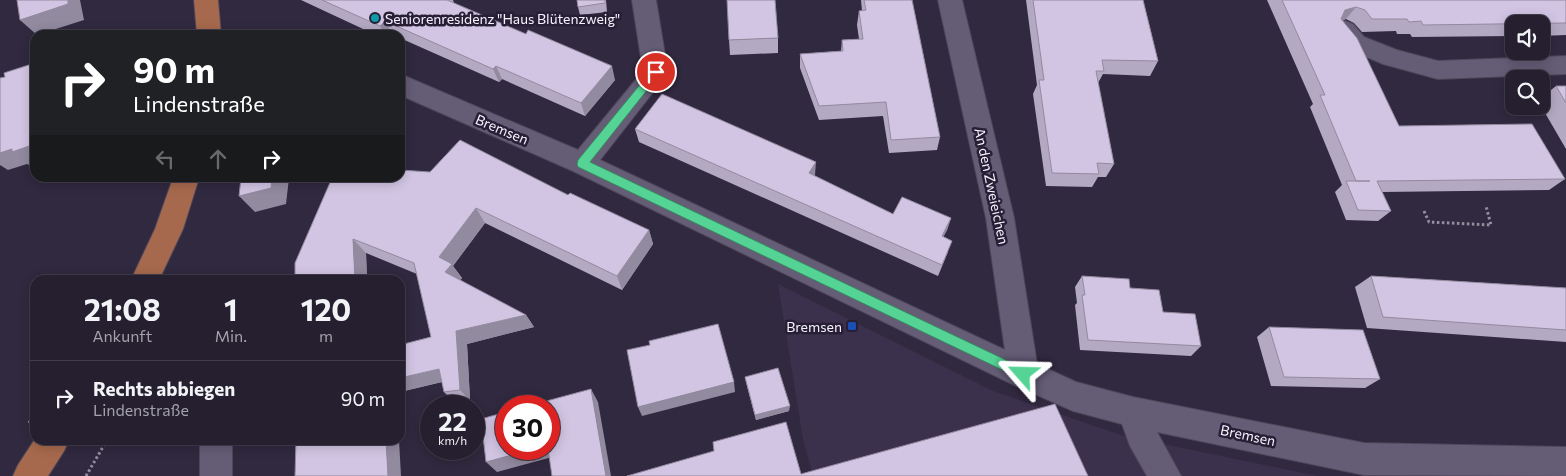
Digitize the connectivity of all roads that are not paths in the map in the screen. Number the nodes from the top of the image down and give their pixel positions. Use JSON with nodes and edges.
{"nodes":[{"id":1,"x":206,"y":0,"type":"edge"},
{"id":2,"x":644,"y":0,"type":"edge"},
{"id":3,"x":950,"y":0,"type":"edge"},
{"id":4,"x":209,"y":30,"type":"edge"},
{"id":5,"x":1345,"y":30,"type":"edge"},
{"id":6,"x":1566,"y":65,"type":"edge"},
{"id":7,"x":405,"y":86,"type":"edge"},
{"id":8,"x":582,"y":164,"type":"junction"},
{"id":9,"x":185,"y":182,"type":"edge"},
{"id":10,"x":147,"y":275,"type":"edge"},
{"id":11,"x":1023,"y":374,"type":"junction"},
{"id":12,"x":1133,"y":412,"type":"junction"},
{"id":13,"x":51,"y":445,"type":"edge"},
{"id":14,"x":216,"y":445,"type":"edge"},
{"id":15,"x":1566,"y":464,"type":"edge"},
{"id":16,"x":29,"y":476,"type":"edge"},
{"id":17,"x":216,"y":476,"type":"edge"},
{"id":18,"x":1164,"y":476,"type":"edge"}],
"edges":[{"from":1,"to":4,"type":"main road"},
{"from":2,"to":8,"type":"street"},
{"from":3,"to":11,"type":"street","name":"An den Zweieichen"},
{"from":5,"to":6,"type":"street"},
{"from":7,"to":8,"type":"street","name":"Bremsen"},
{"from":8,"to":11,"type":"street","name":"Bremsen"},
{"from":9,"to":10,"type":"main road"},
{"from":11,"to":12,"type":"street","name":"Bremsen"},
{"from":12,"to":15,"type":"street","name":"Bremsen"},
{"from":12,"to":18,"type":"street"},
{"from":13,"to":16,"type":"main road"},
{"from":14,"to":17,"type":"street"}]}
